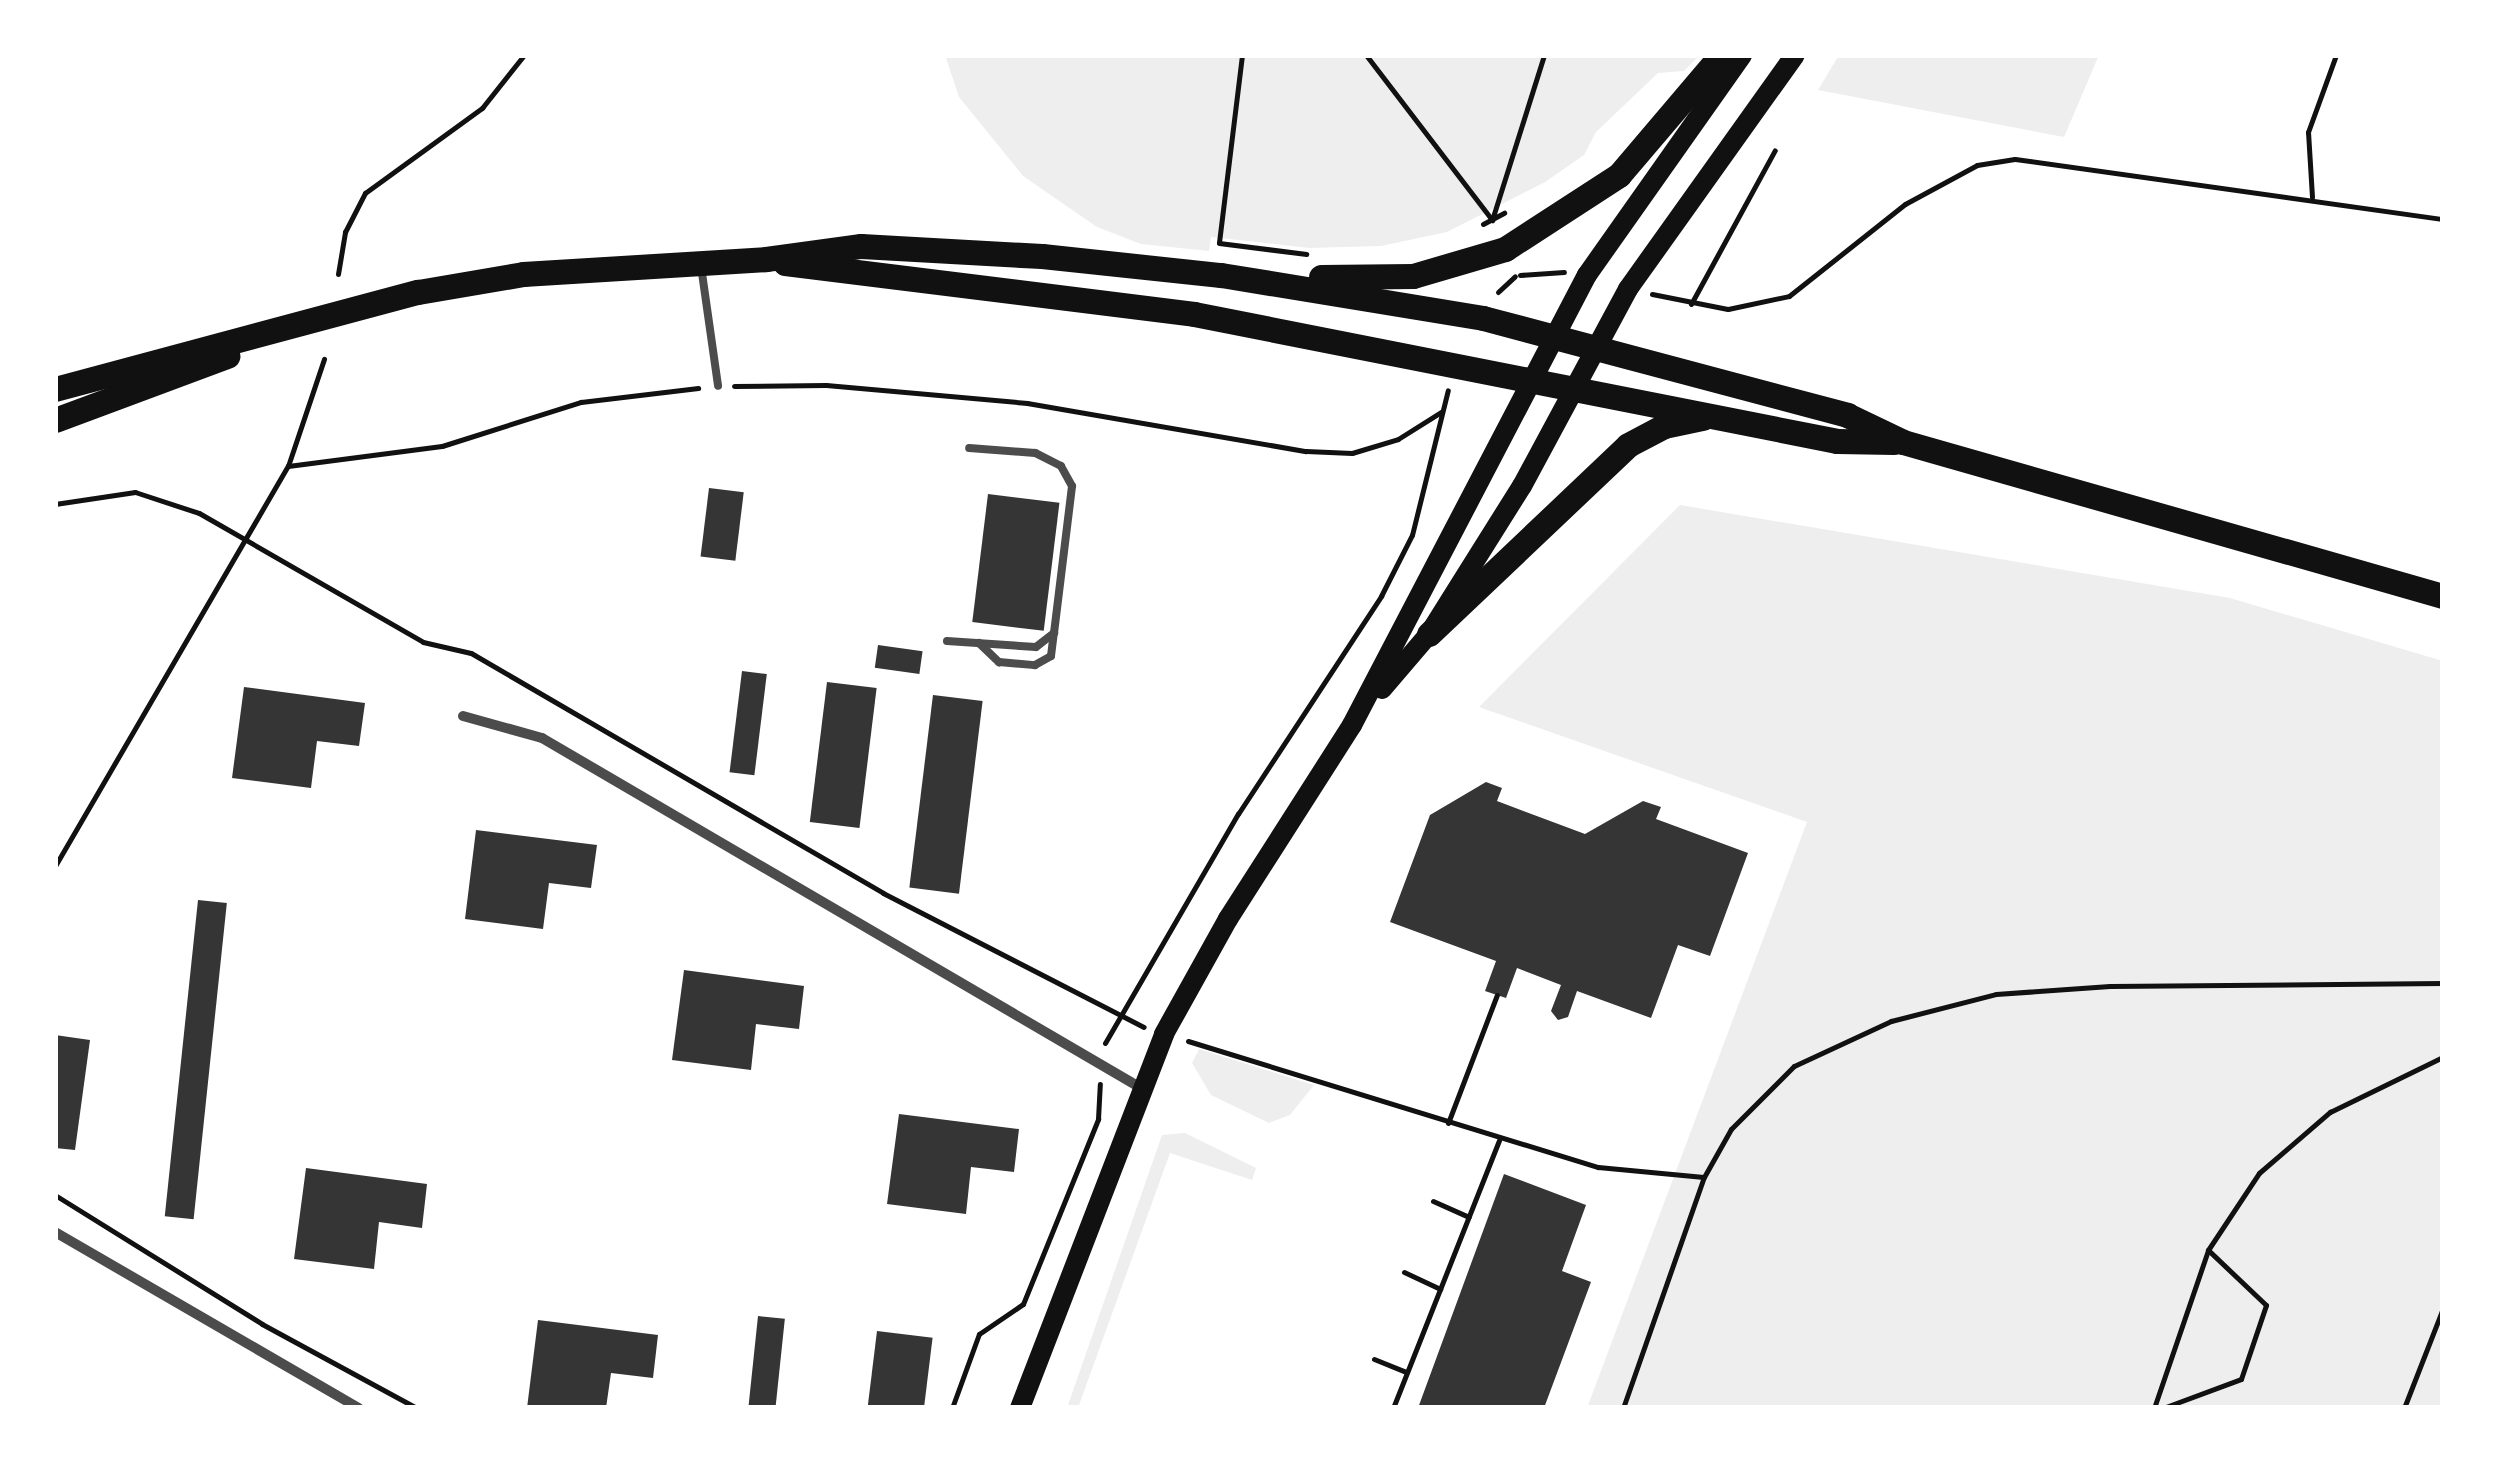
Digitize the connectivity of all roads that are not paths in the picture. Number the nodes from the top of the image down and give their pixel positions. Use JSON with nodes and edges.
{"nodes":[{"id":1,"x":1721,"y":55,"type":"edge"},
{"id":2,"x":1742,"y":55,"type":"edge"},
{"id":3,"x":1795,"y":55,"type":"edge"},
{"id":4,"x":766,"y":259,"type":"junction"},
{"id":5,"x":700,"y":262,"type":"junction"},
{"id":6,"x":1221,"y":274,"type":"junction"},
{"id":7,"x":316,"y":321,"type":"junction"},
{"id":8,"x":1552,"y":335,"type":"junction"},
{"id":9,"x":1595,"y":347,"type":"junction"},
{"id":10,"x":1531,"y":376,"type":"junction"},
{"id":11,"x":1576,"y":385,"type":"junction"},
{"id":12,"x":718,"y":386,"type":"road end"},
{"id":13,"x":55,"y":389,"type":"edge"},
{"id":14,"x":1714,"y":416,"type":"junction"},
{"id":15,"x":55,"y":420,"type":"edge"},
{"id":16,"x":1903,"y":442,"type":"junction"},
{"id":17,"x":968,"y":448,"type":"dead end"},
{"id":18,"x":2443,"y":596,"type":"edge"},
{"id":19,"x":1054,"y":633,"type":"junction"},
{"id":20,"x":1429,"y":634,"type":"junction"},
{"id":21,"x":947,"y":641,"type":"dead end"},
{"id":22,"x":979,"y":642,"type":"junction"},
{"id":23,"x":464,"y":716,"type":"dead end"},
{"id":24,"x":1352,"y":725,"type":"junction"},
{"id":25,"x":1141,"y":1088,"type":"junction"},
{"id":26,"x":55,"y":1232,"type":"edge"},
{"id":27,"x":359,"y":1408,"type":"edge"},
{"id":28,"x":1020,"y":1408,"type":"edge"}],
"edges":[{"from":1,"to":6,"type":"main road"},
{"from":2,"to":8,"type":"main road"},
{"from":3,"to":9,"type":"main road"},
{"from":4,"to":5,"type":"main road"},
{"from":4,"to":6,"type":"main road"},
{"from":4,"to":10,"type":"main road"},
{"from":5,"to":7,"type":"main road"},
{"from":5,"to":12,"type":"lane"},
{"from":6,"to":8,"type":"main road"},
{"from":7,"to":13,"type":"main road"},
{"from":7,"to":15,"type":"main road"},
{"from":8,"to":9,"type":"main road"},
{"from":8,"to":10,"type":"main road"},
{"from":9,"to":11,"type":"main road"},
{"from":9,"to":16,"type":"main road"},
{"from":10,"to":11,"type":"main road"},
{"from":10,"to":24,"type":"main road"},
{"from":11,"to":14,"type":"main road"},
{"from":11,"to":20,"type":"main road"},
{"from":14,"to":16,"type":"main road"},
{"from":14,"to":20,"type":"main road"},
{"from":16,"to":18,"type":"main road"},
{"from":17,"to":19,"type":"lane"},
{"from":19,"to":22,"type":"lane"},
{"from":19,"to":22,"type":"lane"},
{"from":20,"to":24,"type":"main road"},
{"from":21,"to":22,"type":"lane"},
{"from":23,"to":25,"type":"street"},
{"from":24,"to":25,"type":"main road"},
{"from":25,"to":28,"type":"main road"},
{"from":26,"to":27,"type":"street"}]}
